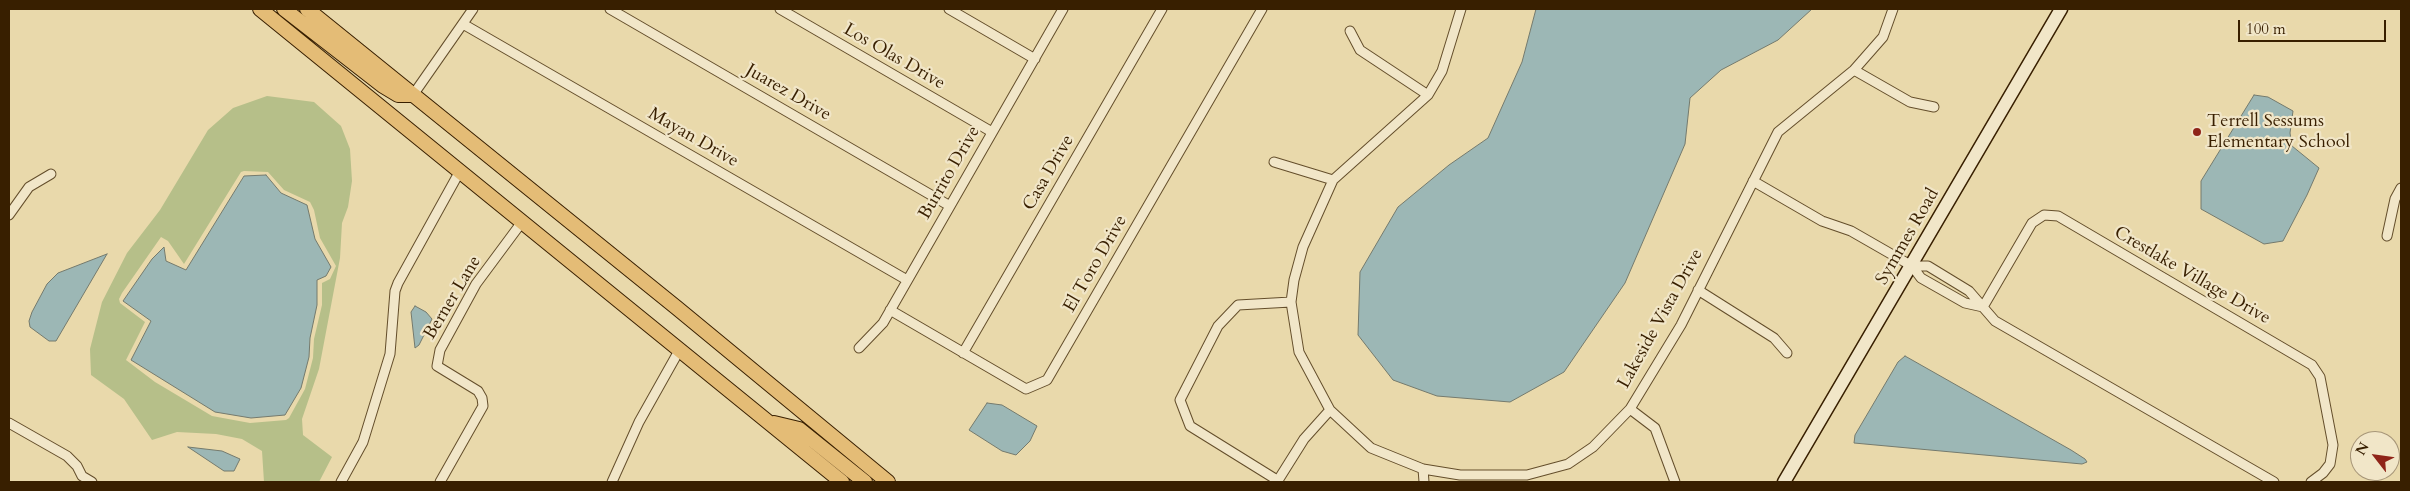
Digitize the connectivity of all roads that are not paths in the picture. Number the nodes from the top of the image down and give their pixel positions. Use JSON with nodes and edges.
{"nodes":[{"id":1,"x":260,"y":9,"type":"edge"},
{"id":2,"x":284,"y":9,"type":"edge"},
{"id":3,"x":307,"y":9,"type":"edge"},
{"id":4,"x":473,"y":9,"type":"edge"},
{"id":5,"x":610,"y":9,"type":"edge"},
{"id":6,"x":780,"y":9,"type":"edge"},
{"id":7,"x":949,"y":9,"type":"edge"},
{"id":8,"x":1064,"y":9,"type":"edge"},
{"id":9,"x":1162,"y":9,"type":"edge"},
{"id":10,"x":1262,"y":9,"type":"edge"},
{"id":11,"x":1461,"y":9,"type":"edge"},
{"id":12,"x":1893,"y":9,"type":"edge"},
{"id":13,"x":2061,"y":9,"type":"edge"},
{"id":14,"x":463,"y":24,"type":"junction"},
{"id":15,"x":1350,"y":31,"type":"dead end"},
{"id":16,"x":1035,"y":59,"type":"junction"},
{"id":17,"x":1854,"y":70,"type":"junction"},
{"id":18,"x":413,"y":95,"type":"junction"},
{"id":19,"x":1428,"y":95,"type":"junction"},
{"id":20,"x":1934,"y":107,"type":"dead end"},
{"id":21,"x":992,"y":132,"type":"junction"},
{"id":22,"x":1274,"y":162,"type":"dead end"},
{"id":23,"x":460,"y":171,"type":"junction"},
{"id":24,"x":51,"y":174,"type":"dead end"},
{"id":25,"x":1333,"y":180,"type":"junction"},
{"id":26,"x":1753,"y":181,"type":"junction"},
{"id":27,"x":2401,"y":188,"type":"edge"},
{"id":28,"x":950,"y":206,"type":"junction"},
{"id":29,"x":9,"y":215,"type":"edge"},
{"id":30,"x":522,"y":222,"type":"junction"},
{"id":31,"x":2387,"y":236,"type":"dead end"},
{"id":32,"x":1912,"y":266,"type":"junction"},
{"id":33,"x":907,"y":280,"type":"junction"},
{"id":34,"x":1698,"y":290,"type":"junction"},
{"id":35,"x":1291,"y":302,"type":"junction"},
{"id":36,"x":1982,"y":307,"type":"junction"},
{"id":37,"x":890,"y":310,"type":"junction"},
{"id":38,"x":859,"y":348,"type":"dead end"},
{"id":39,"x":680,"y":349,"type":"junction"},
{"id":40,"x":963,"y":353,"type":"junction"},
{"id":41,"x":1787,"y":353,"type":"dead end"},
{"id":42,"x":1630,"y":409,"type":"junction"},
{"id":43,"x":1330,"y":410,"type":"junction"},
{"id":44,"x":770,"y":422,"type":"junction"},
{"id":45,"x":9,"y":423,"type":"edge"},
{"id":46,"x":1423,"y":469,"type":"junction"},
{"id":47,"x":80,"y":479,"type":"edge"},
{"id":48,"x":1277,"y":481,"type":"edge"},
{"id":49,"x":2315,"y":481,"type":"edge"},
{"id":50,"x":92,"y":482,"type":"edge"},
{"id":51,"x":341,"y":482,"type":"edge"},
{"id":52,"x":440,"y":482,"type":"edge"},
{"id":53,"x":612,"y":482,"type":"edge"},
{"id":54,"x":842,"y":482,"type":"edge"},
{"id":55,"x":865,"y":482,"type":"edge"},
{"id":56,"x":888,"y":482,"type":"edge"},
{"id":57,"x":1424,"y":482,"type":"edge"},
{"id":58,"x":1676,"y":482,"type":"edge"},
{"id":59,"x":1784,"y":482,"type":"edge"},
{"id":60,"x":2274,"y":482,"type":"edge"}],
"edges":[{"from":1,"to":23,"type":"main road"},
{"from":2,"to":18,"type":"main road"},
{"from":3,"to":18,"type":"main road"},
{"from":4,"to":14,"type":"street"},
{"from":5,"to":28,"type":"street","name":"Juarez Drive"},
{"from":6,"to":21,"type":"street","name":"Los Olas Drive"},
{"from":7,"to":16,"type":"street"},
{"from":8,"to":16,"type":"street","name":"Burrito Drive"},
{"from":9,"to":40,"type":"street","name":"Casa Drive"},
{"from":10,"to":40,"type":"street","name":"El Toro Drive"},
{"from":11,"to":19,"type":"street","name":"Lakeside Vista Drive"},
{"from":12,"to":17,"type":"street","name":"Lakeside Vista Drive"},
{"from":13,"to":32,"type":"street","name":"Symmes Road"},
{"from":14,"to":18,"type":"street"},
{"from":14,"to":33,"type":"street","name":"Mayan Drive"},
{"from":15,"to":19,"type":"street"},
{"from":16,"to":21,"type":"street","name":"Burrito Drive"},
{"from":17,"to":20,"type":"street"},
{"from":17,"to":26,"type":"street","name":"Lakeside Vista Drive"},
{"from":18,"to":56,"type":"main road"},
{"from":19,"to":25,"type":"street","name":"Lakeside Vista Drive"},
{"from":21,"to":28,"type":"street","name":"Burrito Drive"},
{"from":22,"to":25,"type":"street"},
{"from":23,"to":30,"type":"main road"},
{"from":23,"to":51,"type":"street"},
{"from":24,"to":29,"type":"street"},
{"from":25,"to":35,"type":"street","name":"Lakeside Vista Drive"},
{"from":26,"to":32,"type":"street"},
{"from":26,"to":34,"type":"street","name":"Lakeside Vista Drive"},
{"from":27,"to":31,"type":"street"},
{"from":28,"to":33,"type":"street","name":"Burrito Drive"},
{"from":30,"to":39,"type":"main road"},
{"from":30,"to":52,"type":"street","name":"Berner Lane"},
{"from":32,"to":36,"type":"street"},
{"from":32,"to":36,"type":"street"},
{"from":32,"to":59,"type":"street","name":"Symmes Road"},
{"from":33,"to":37,"type":"street","name":"Burrito Drive"},
{"from":34,"to":41,"type":"street"},
{"from":34,"to":42,"type":"street","name":"Lakeside Vista Drive"},
{"from":35,"to":43,"type":"street","name":"Lakeside Vista Drive"},
{"from":35,"to":48,"type":"street"},
{"from":36,"to":49,"type":"street","name":"Crestlake Village Drive"},
{"from":36,"to":60,"type":"street"},
{"from":37,"to":38,"type":"street","name":"Burrito Drive"},
{"from":37,"to":40,"type":"street","name":"El Toro Drive"},
{"from":39,"to":44,"type":"main road"},
{"from":39,"to":53,"type":"street"},
{"from":42,"to":46,"type":"street","name":"Lakeside Vista Drive"},
{"from":42,"to":58,"type":"street"},
{"from":43,"to":46,"type":"street","name":"Lakeside Vista Drive"},
{"from":43,"to":48,"type":"street"},
{"from":44,"to":54,"type":"main road"},
{"from":44,"to":55,"type":"main road"},
{"from":45,"to":47,"type":"street"},
{"from":46,"to":57,"type":"street"},
{"from":47,"to":50,"type":"street"}]}
